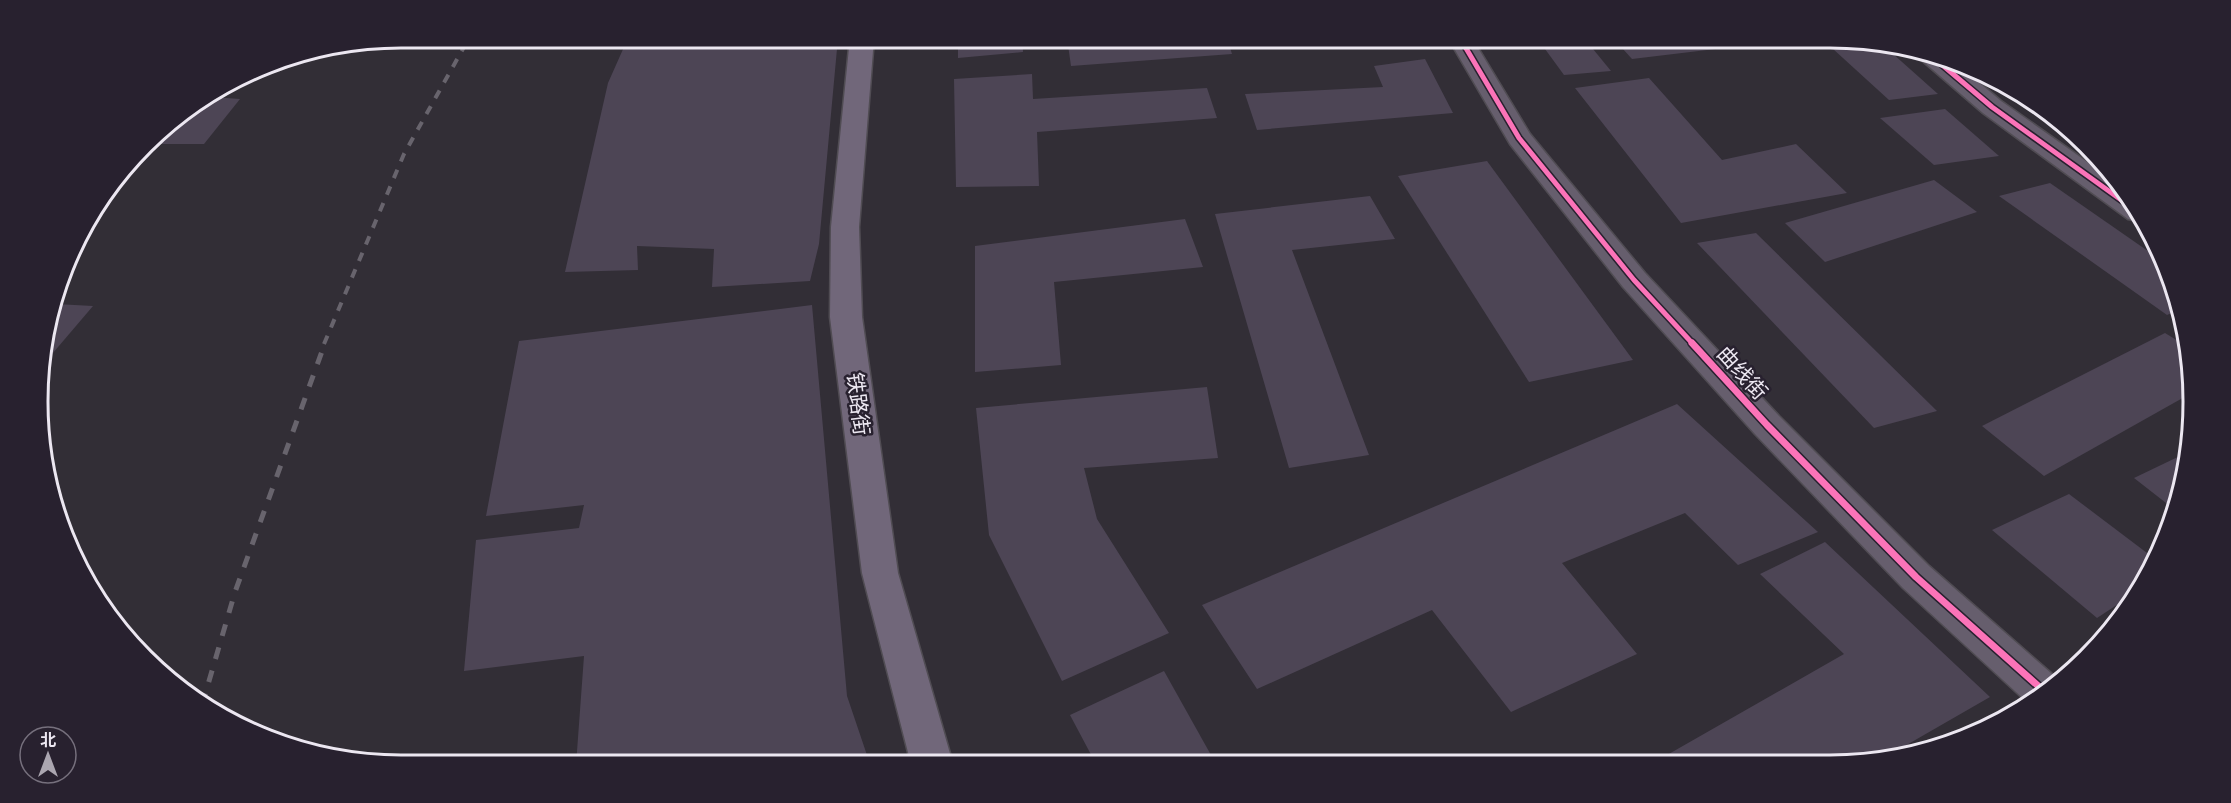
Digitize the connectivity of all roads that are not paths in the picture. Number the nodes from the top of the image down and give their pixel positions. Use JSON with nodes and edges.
{"nodes":[{"id":1,"x":861,"y":48,"type":"edge"},
{"id":2,"x":1466,"y":48,"type":"edge"},
{"id":3,"x":1946,"y":68,"type":"edge"},
{"id":4,"x":2118,"y":198,"type":"edge"},
{"id":5,"x":2038,"y":687,"type":"edge"},
{"id":6,"x":930,"y":755,"type":"edge"}],
"edges":[{"from":1,"to":6,"type":"main road","name":"铁路街"},
{"from":2,"to":5,"type":"street","name":"曲线街"},
{"from":3,"to":4,"type":"street"}]}
